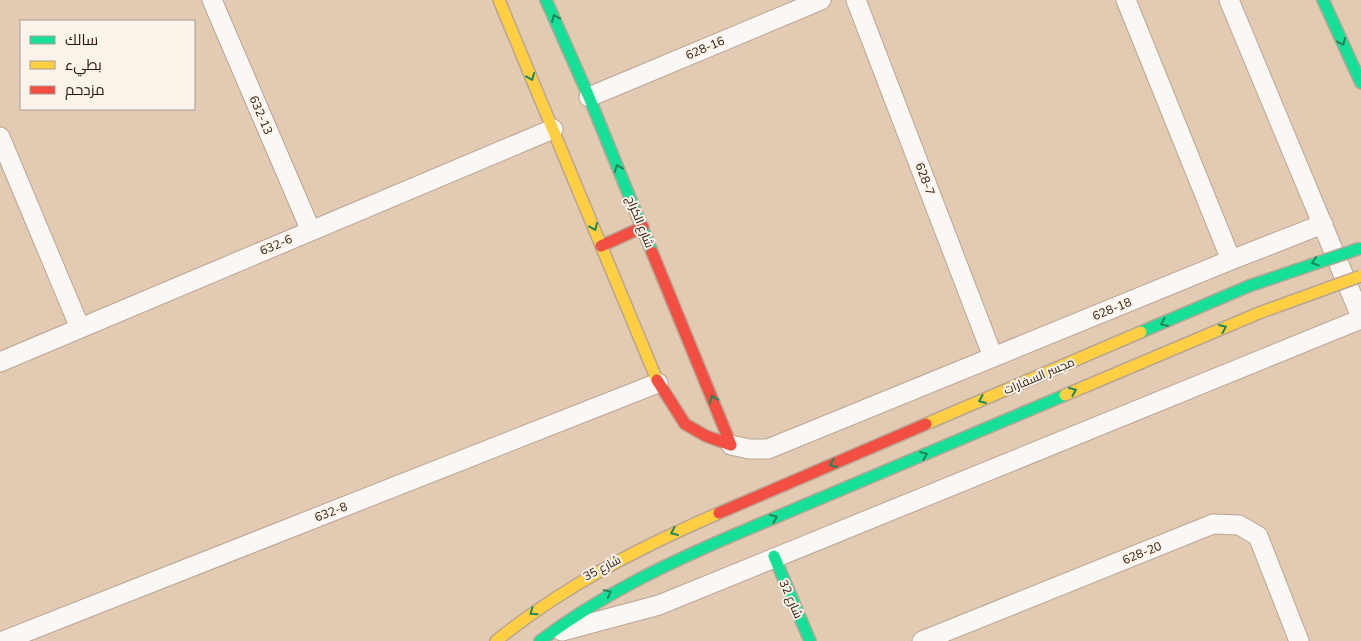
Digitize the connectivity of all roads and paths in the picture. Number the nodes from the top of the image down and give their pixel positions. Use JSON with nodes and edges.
{"nodes":[{"id":1,"x":212,"y":0,"type":"edge"},
{"id":2,"x":499,"y":0,"type":"edge"},
{"id":3,"x":546,"y":0,"type":"edge"},
{"id":4,"x":821,"y":0,"type":"edge"},
{"id":5,"x":856,"y":0,"type":"edge"},
{"id":6,"x":1126,"y":0,"type":"edge"},
{"id":7,"x":1229,"y":0,"type":"edge"},
{"id":8,"x":1323,"y":0,"type":"edge"},
{"id":9,"x":1361,"y":83,"type":"edge"},
{"id":10,"x":589,"y":97,"type":"junction"},
{"id":11,"x":552,"y":129,"type":"junction"},
{"id":12,"x":0,"y":137,"type":"edge"},
{"id":13,"x":1324,"y":224,"type":"junction"},
{"id":14,"x":643,"y":228,"type":"junction"},
{"id":15,"x":311,"y":231,"type":"junction"},
{"id":16,"x":601,"y":246,"type":"junction"},
{"id":17,"x":1361,"y":248,"type":"edge"},
{"id":18,"x":1231,"y":260,"type":"junction"},
{"id":19,"x":1361,"y":276,"type":"edge"},
{"id":20,"x":1361,"y":318,"type":"edge"},
{"id":21,"x":80,"y":328,"type":"junction"},
{"id":22,"x":993,"y":357,"type":"junction"},
{"id":23,"x":0,"y":362,"type":"edge"},
{"id":24,"x":658,"y":383,"type":"junction"},
{"id":25,"x":731,"y":445,"type":"junction"},
{"id":26,"x":719,"y":513,"type":"joint"},
{"id":27,"x":774,"y":556,"type":"junction"},
{"id":28,"x":544,"y":638,"type":"edge"},
{"id":29,"x":3,"y":641,"type":"edge"},
{"id":30,"x":496,"y":641,"type":"edge"},
{"id":31,"x":810,"y":641,"type":"edge"},
{"id":32,"x":922,"y":641,"type":"edge"},
{"id":33,"x":1299,"y":641,"type":"edge"}],
"edges":[{"from":1,"to":15,"type":"street","name":"632-13"},
{"from":2,"to":11,"type":"main road","one_way":true},
{"from":10,"to":3,"type":"main road","name":"شارع الكراج","one_way":true},
{"from":4,"to":10,"type":"street","name":"628-16"},
{"from":5,"to":22,"type":"street","name":"628-7"},
{"from":6,"to":18,"type":"street"},
{"from":7,"to":13,"type":"street"},
{"from":8,"to":9,"type":"main road","one_way":true},
{"from":14,"to":10,"type":"main road","name":"شارع الكراج","one_way":true},
{"from":11,"to":15,"type":"street","name":"632-6"},
{"from":11,"to":16,"type":"main road","one_way":true},
{"from":12,"to":21,"type":"street"},
{"from":13,"to":18,"type":"street","name":"628-18"},
{"from":13,"to":20,"type":"street"},
{"from":14,"to":16,"type":"main road"},
{"from":25,"to":14,"type":"main road","name":"شارع الكراج","one_way":true},
{"from":15,"to":21,"type":"street","name":"632-6"},
{"from":16,"to":24,"type":"main road"},
{"from":17,"to":26,"type":"main road","name":"مجسر السفارات","one_way":true,"bridge":true},
{"from":18,"to":22,"type":"street","name":"628-18"},
{"from":28,"to":19,"type":"main road","name":"شارع 35","one_way":true,"bridge":true},
{"from":20,"to":27,"type":"street"},
{"from":21,"to":23,"type":"street","name":"632-6"},
{"from":22,"to":25,"type":"street","name":"628-18"},
{"from":24,"to":25,"type":"main road"},
{"from":24,"to":29,"type":"street","name":"632-8"},
{"from":26,"to":30,"type":"main road","name":"شارع 35","one_way":true},
{"from":27,"to":28,"type":"street"},
{"from":27,"to":31,"type":"main road","name":"شارع 32"},
{"from":32,"to":33,"type":"street","name":"628-20"}]}
